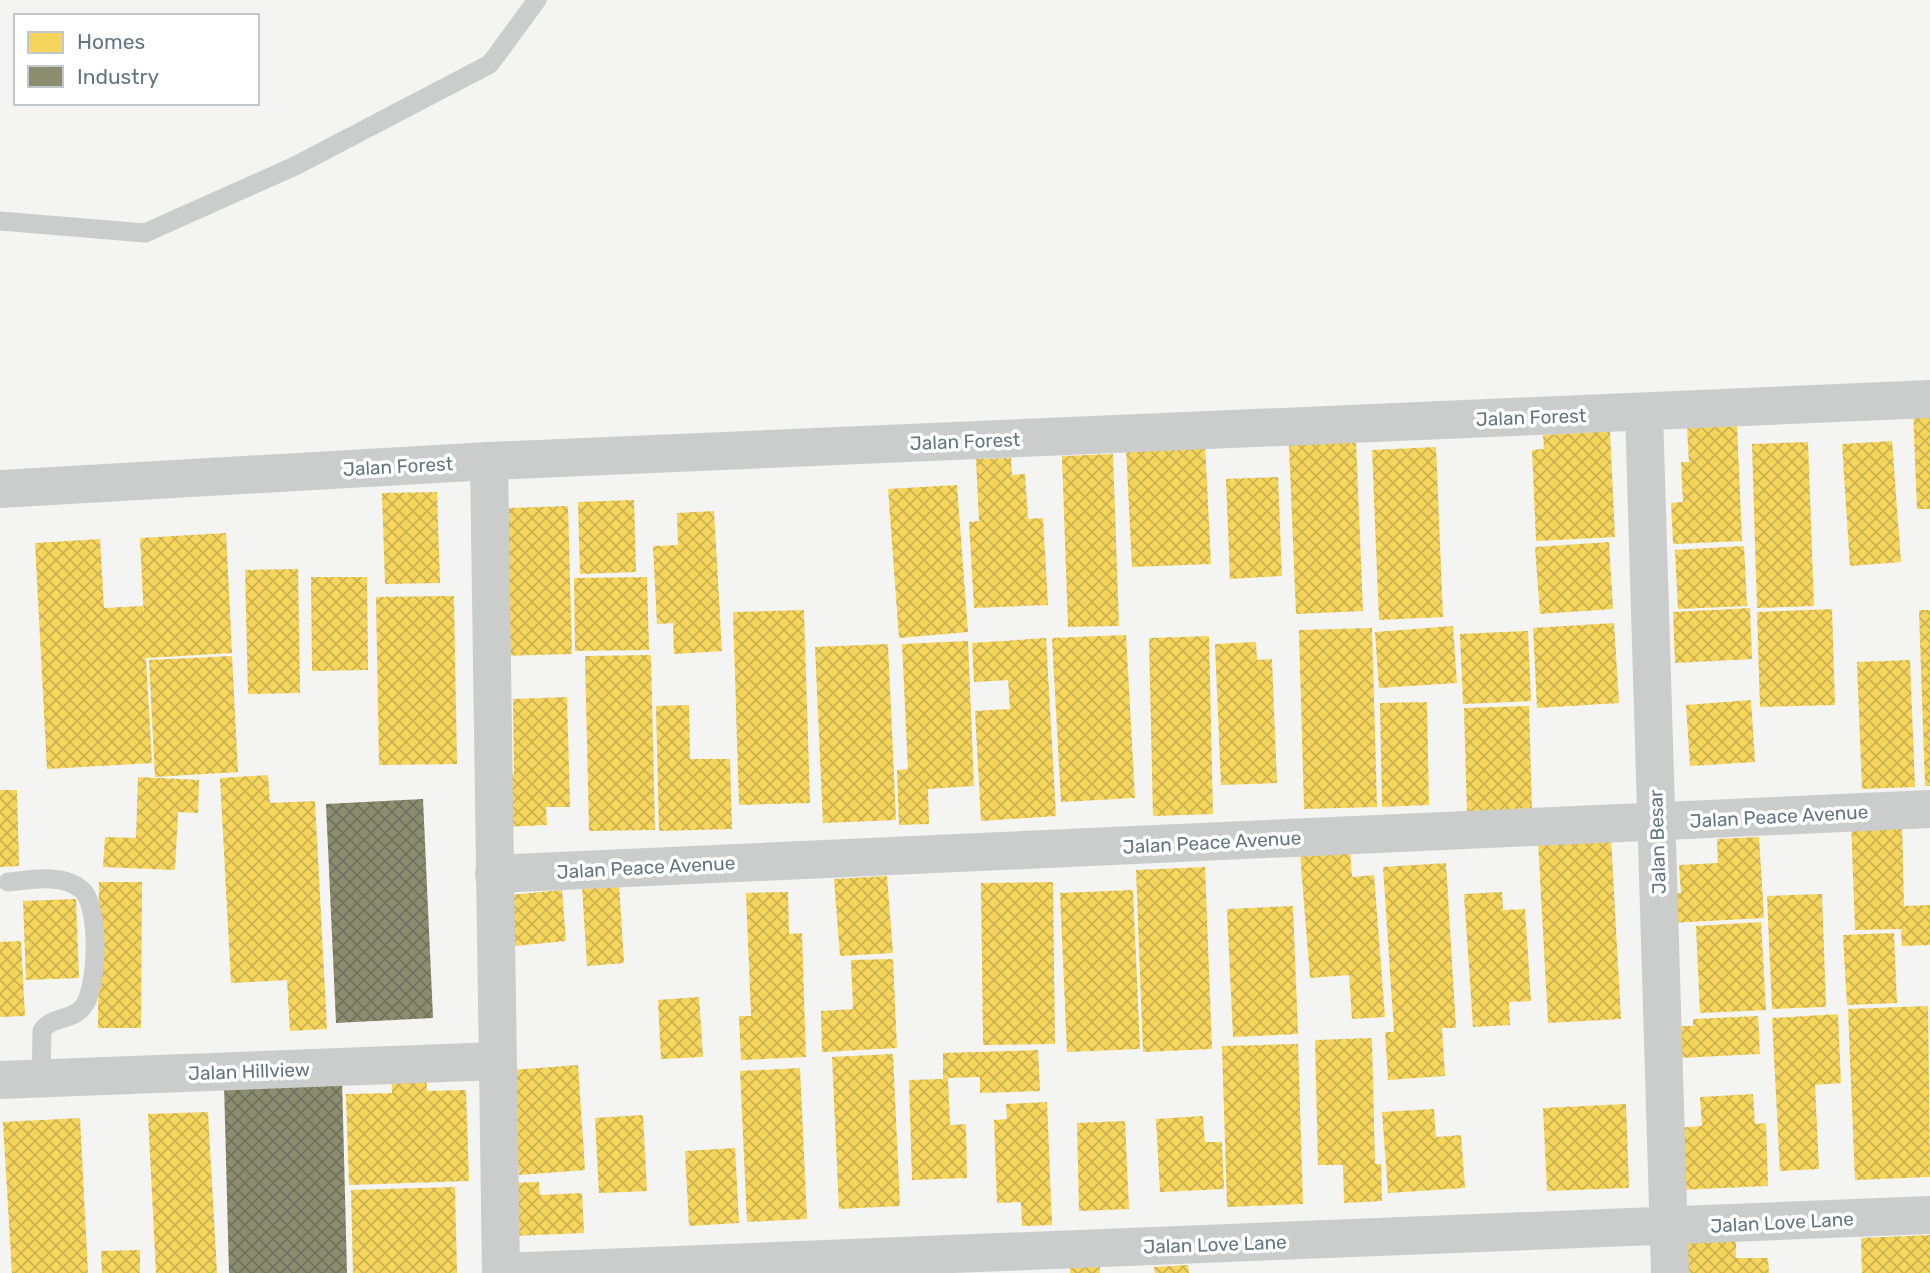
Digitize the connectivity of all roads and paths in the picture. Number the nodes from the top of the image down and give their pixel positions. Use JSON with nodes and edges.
{"nodes":[{"id":1,"x":537,"y":0,"type":"edge"},
{"id":2,"x":0,"y":221,"type":"edge"},
{"id":3,"x":1930,"y":399,"type":"edge"},
{"id":4,"x":1644,"y":412,"type":"junction"},
{"id":5,"x":489,"y":461,"type":"junction"},
{"id":6,"x":0,"y":489,"type":"edge"},
{"id":7,"x":1930,"y":809,"type":"edge"},
{"id":8,"x":1656,"y":822,"type":"junction"},
{"id":9,"x":494,"y":874,"type":"junction"},
{"id":10,"x":8,"y":882,"type":"dead end"},
{"id":11,"x":497,"y":1061,"type":"junction"},
{"id":12,"x":41,"y":1079,"type":"junction"},
{"id":13,"x":0,"y":1080,"type":"edge"},
{"id":14,"x":1930,"y":1215,"type":"edge"},
{"id":15,"x":1668,"y":1227,"type":"junction"},
{"id":16,"x":501,"y":1273,"type":"edge"},
{"id":17,"x":1670,"y":1273,"type":"edge"}],
"edges":[{"from":1,"to":2,"type":"lane"},
{"from":3,"to":4,"type":"street","name":"Jalan Forest"},
{"from":4,"to":5,"type":"street","name":"Jalan Forest"},
{"from":4,"to":8,"type":"street","name":"Jalan Besar"},
{"from":5,"to":6,"type":"street","name":"Jalan Forest"},
{"from":5,"to":9,"type":"street"},
{"from":7,"to":8,"type":"street","name":"Jalan Peace Avenue"},
{"from":8,"to":9,"type":"street","name":"Jalan Peace Avenue"},
{"from":8,"to":15,"type":"street","name":"Jalan Besar"},
{"from":9,"to":11,"type":"street"},
{"from":10,"to":12,"type":"lane"},
{"from":11,"to":12,"type":"street","name":"Jalan Hillview"},
{"from":11,"to":16,"type":"street"},
{"from":12,"to":13,"type":"street","name":"Jalan Hillview"},
{"from":14,"to":15,"type":"street","name":"Jalan Love Lane"},
{"from":15,"to":16,"type":"street","name":"Jalan Love Lane"},
{"from":15,"to":17,"type":"street","name":"Jalan Besar"}]}
